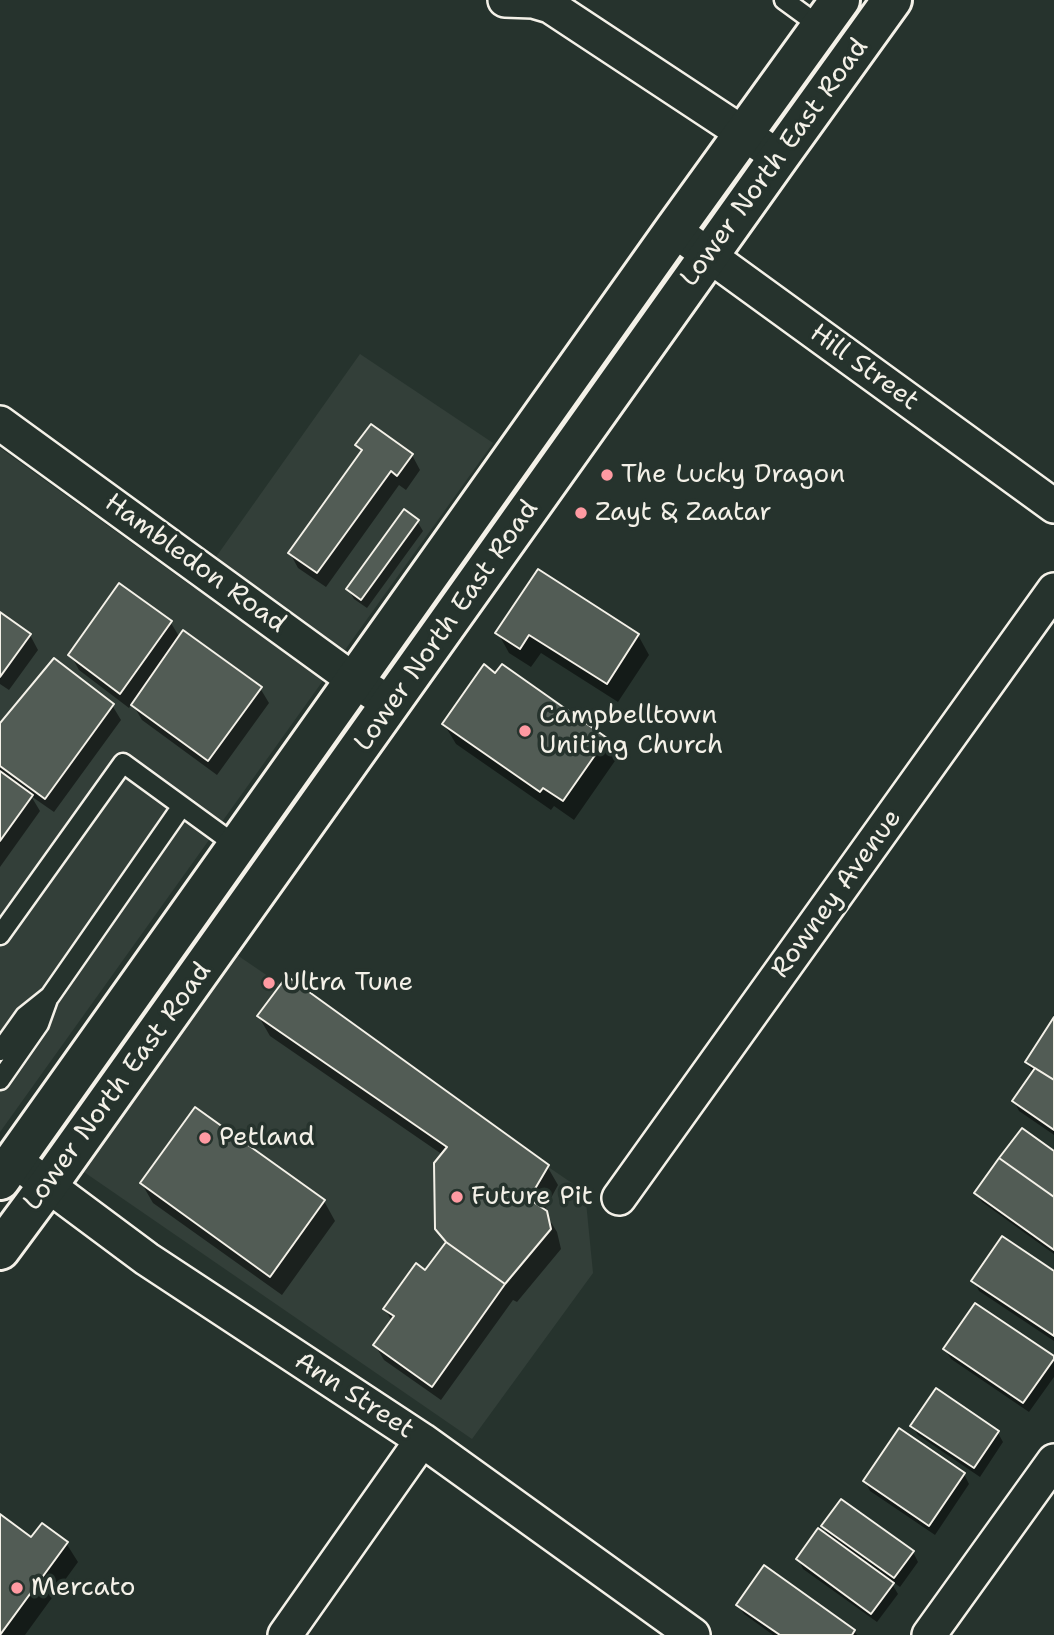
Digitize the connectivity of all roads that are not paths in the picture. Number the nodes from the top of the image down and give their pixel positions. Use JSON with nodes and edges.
{"nodes":[{"id":1,"x":505,"y":0,"type":"edge"},
{"id":2,"x":784,"y":0,"type":"edge"},
{"id":3,"x":892,"y":0,"type":"edge"},
{"id":4,"x":830,"y":13,"type":"edge"},
{"id":5,"x":743,"y":134,"type":"junction"},
{"id":6,"x":779,"y":157,"type":"junction"},
{"id":7,"x":674,"y":230,"type":"junction"},
{"id":8,"x":709,"y":256,"type":"junction"},
{"id":9,"x":0,"y":424,"type":"edge"},
{"id":10,"x":1054,"y":506,"type":"edge"},
{"id":11,"x":1054,"y":590,"type":"edge"},
{"id":12,"x":355,"y":681,"type":"junction"},
{"id":13,"x":391,"y":704,"type":"junction"},
{"id":14,"x":182,"y":806,"type":"junction"},
{"id":15,"x":237,"y":846,"type":"junction"},
{"id":16,"x":0,"y":934,"type":"edge"},
{"id":17,"x":50,"y":996,"type":"junction"},
{"id":18,"x":0,"y":1051,"type":"edge"},
{"id":19,"x":0,"y":1080,"type":"edge"},
{"id":20,"x":5,"y":1161,"type":"edge"},
{"id":21,"x":48,"y":1185,"type":"junction"},
{"id":22,"x":619,"y":1198,"type":"dead end"},
{"id":23,"x":0,"y":1250,"type":"edge"},
{"id":24,"x":422,"y":1440,"type":"junction"},
{"id":25,"x":1054,"y":1461,"type":"edge"},
{"id":26,"x":285,"y":1635,"type":"edge"},
{"id":27,"x":693,"y":1635,"type":"edge"},
{"id":28,"x":929,"y":1635,"type":"edge"}],
"edges":[{"from":1,"to":5,"type":"street"},
{"from":2,"to":4,"type":"lane"},
{"from":3,"to":6,"type":"main road","name":"Lower North East Road"},
{"from":4,"to":5,"type":"main road","name":"Lower North East Road"},
{"from":5,"to":6,"type":"street"},
{"from":5,"to":7,"type":"main road","name":"Lower North East Road"},
{"from":6,"to":8,"type":"main road","name":"Lower North East Road"},
{"from":7,"to":8,"type":"street","name":"Hill Street"},
{"from":7,"to":12,"type":"main road","name":"Lower North East Road"},
{"from":8,"to":10,"type":"street","name":"Hill Street"},
{"from":8,"to":13,"type":"main road","name":"Lower North East Road"},
{"from":9,"to":12,"type":"street","name":"Hambledon Road"},
{"from":11,"to":22,"type":"street","name":"Rowney Avenue"},
{"from":12,"to":13,"type":"street","name":"Hambledon Road"},
{"from":12,"to":15,"type":"main road","name":"Lower North East Road"},
{"from":13,"to":21,"type":"main road","name":"Lower North East Road"},
{"from":14,"to":15,"type":"lane"},
{"from":14,"to":16,"type":"lane"},
{"from":14,"to":17,"type":"lane"},
{"from":15,"to":20,"type":"main road","name":"Lower North East Road"},
{"from":17,"to":18,"type":"lane"},
{"from":17,"to":19,"type":"lane"},
{"from":20,"to":21,"type":"street","name":"Ann Street"},
{"from":21,"to":23,"type":"main road","name":"Lower North East Road"},
{"from":21,"to":24,"type":"street","name":"Ann Street"},
{"from":24,"to":26,"type":"street"},
{"from":24,"to":27,"type":"street","name":"Ann Street"},
{"from":25,"to":28,"type":"street"}]}
